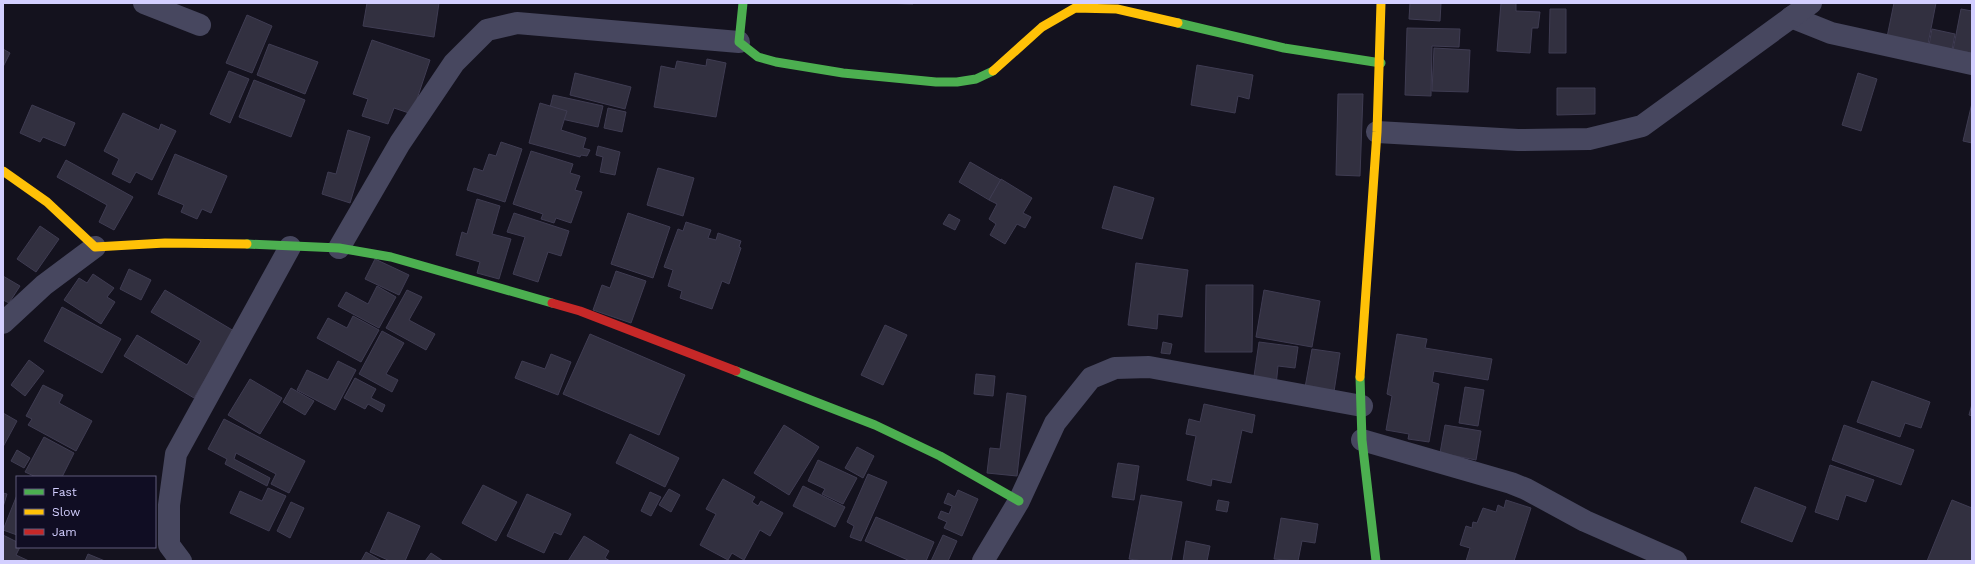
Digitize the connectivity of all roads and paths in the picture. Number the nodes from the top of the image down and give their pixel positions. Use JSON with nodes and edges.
{"nodes":[{"id":1,"x":144,"y":3,"type":"edge"},
{"id":2,"x":743,"y":3,"type":"edge"},
{"id":3,"x":1381,"y":3,"type":"edge"},
{"id":4,"x":1811,"y":3,"type":"edge"},
{"id":5,"x":1790,"y":17,"type":"junction"},
{"id":6,"x":200,"y":25,"type":"dead end"},
{"id":7,"x":739,"y":42,"type":"junction"},
{"id":8,"x":1381,"y":63,"type":"junction"},
{"id":9,"x":1972,"y":64,"type":"edge"},
{"id":10,"x":1378,"y":132,"type":"junction"},
{"id":11,"x":3,"y":171,"type":"edge"},
{"id":12,"x":95,"y":246,"type":"junction"},
{"id":13,"x":290,"y":247,"type":"junction"},
{"id":14,"x":339,"y":248,"type":"junction"},
{"id":15,"x":3,"y":323,"type":"edge"},
{"id":16,"x":1362,"y":406,"type":"junction"},
{"id":17,"x":1362,"y":440,"type":"junction"},
{"id":18,"x":1019,"y":501,"type":"junction"},
{"id":19,"x":181,"y":561,"type":"edge"},
{"id":20,"x":983,"y":561,"type":"edge"},
{"id":21,"x":1376,"y":561,"type":"edge"},
{"id":22,"x":1676,"y":561,"type":"edge"}],
"edges":[{"from":1,"to":6,"type":"street"},
{"from":2,"to":7,"type":"street"},
{"from":3,"to":8,"type":"street"},
{"from":4,"to":5,"type":"street"},
{"from":5,"to":9,"type":"street"},
{"from":5,"to":10,"type":"street"},
{"from":7,"to":8,"type":"street"},
{"from":7,"to":14,"type":"street"},
{"from":8,"to":10,"type":"street"},
{"from":10,"to":16,"type":"street"},
{"from":11,"to":12,"type":"street"},
{"from":12,"to":13,"type":"street"},
{"from":12,"to":15,"type":"street"},
{"from":13,"to":14,"type":"street"},
{"from":13,"to":19,"type":"street"},
{"from":14,"to":18,"type":"street"},
{"from":16,"to":17,"type":"street"},
{"from":16,"to":18,"type":"street"},
{"from":17,"to":21,"type":"street"},
{"from":17,"to":22,"type":"street"},
{"from":18,"to":20,"type":"street"}]}
